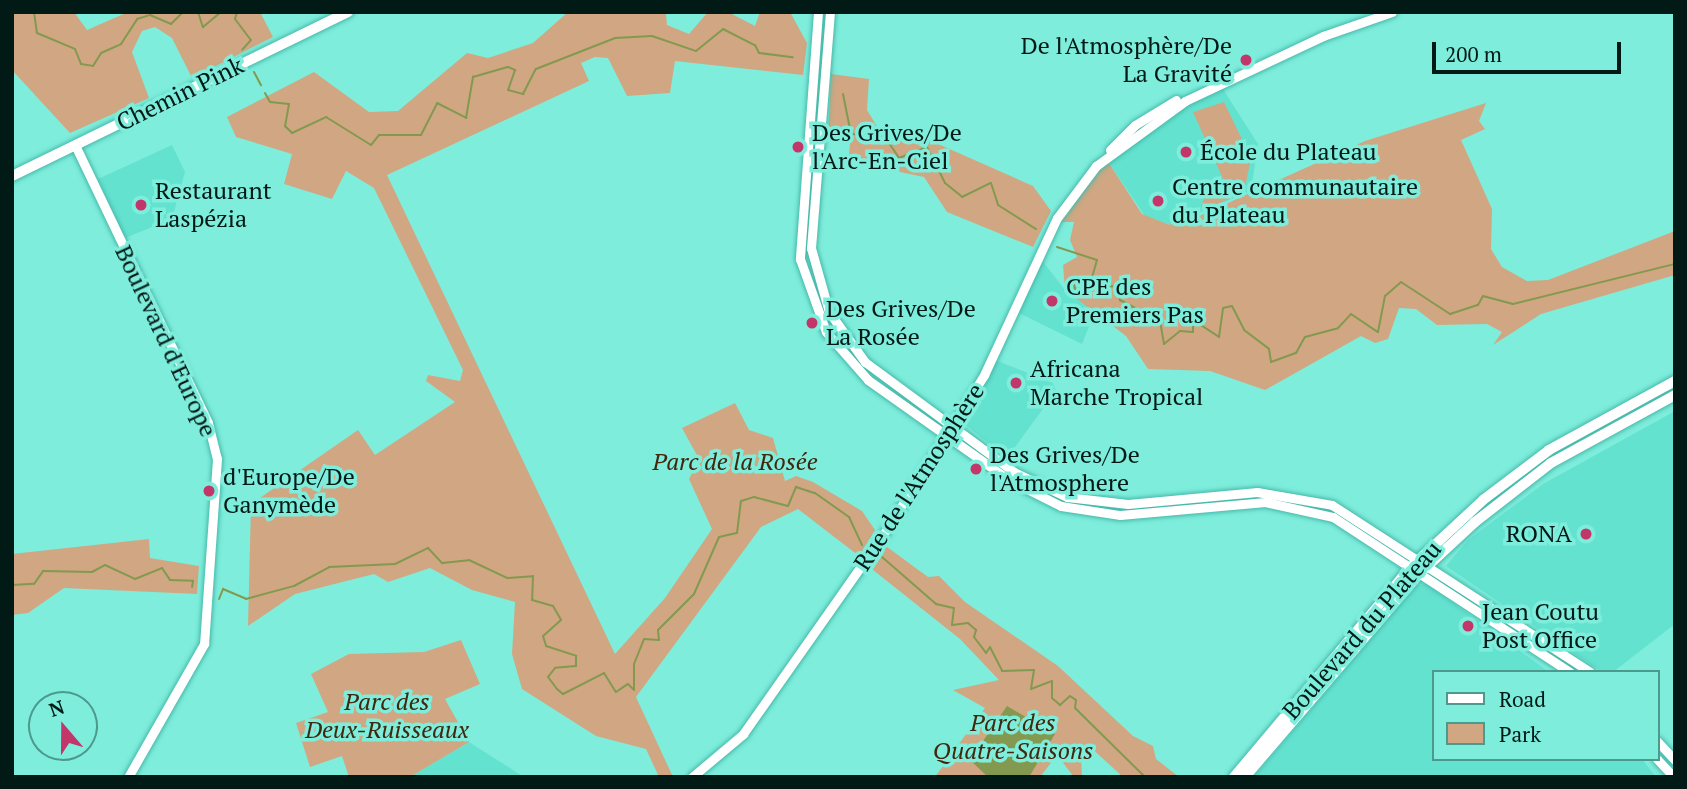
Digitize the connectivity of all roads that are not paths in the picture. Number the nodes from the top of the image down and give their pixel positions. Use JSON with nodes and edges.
{"nodes":[{"id":1,"x":348,"y":12,"type":"edge"},
{"id":2,"x":818,"y":12,"type":"edge"},
{"id":3,"x":830,"y":12,"type":"edge"},
{"id":4,"x":1392,"y":12,"type":"edge"},
{"id":5,"x":75,"y":145,"type":"junction"},
{"id":6,"x":12,"y":176,"type":"edge"},
{"id":7,"x":1675,"y":381,"type":"edge"},
{"id":8,"x":1675,"y":395,"type":"edge"},
{"id":9,"x":947,"y":430,"type":"junction"},
{"id":10,"x":1420,"y":566,"type":"junction"},
{"id":11,"x":1567,"y":670,"type":"edge"},
{"id":12,"x":1587,"y":670,"type":"edge"},
{"id":13,"x":1659,"y":743,"type":"edge"},
{"id":14,"x":1675,"y":760,"type":"edge"},
{"id":15,"x":1659,"y":761,"type":"edge"},
{"id":16,"x":128,"y":777,"type":"edge"},
{"id":17,"x":692,"y":777,"type":"edge"},
{"id":18,"x":1234,"y":777,"type":"edge"},
{"id":19,"x":1245,"y":777,"type":"edge"},
{"id":20,"x":1674,"y":777,"type":"edge"}],
"edges":[{"from":1,"to":5,"type":"main road","name":"Chemin Pink"},
{"from":2,"to":9,"type":"street"},
{"from":3,"to":9,"type":"street"},
{"from":4,"to":9,"type":"street","name":"Rue de l'Atmosphère"},
{"from":5,"to":6,"type":"main road","name":"Chemin Pink"},
{"from":5,"to":16,"type":"street","name":"Boulevard d'Europe"},
{"from":7,"to":10,"type":"main road","name":"Boulevard du Plateau"},
{"from":8,"to":10,"type":"main road","name":"Boulevard du Plateau"},
{"from":9,"to":10,"type":"street"},
{"from":9,"to":17,"type":"street","name":"Rue de l'Atmosphère"},
{"from":10,"to":11,"type":"street"},
{"from":10,"to":12,"type":"street"},
{"from":10,"to":18,"type":"main road","name":"Boulevard du Plateau"},
{"from":10,"to":19,"type":"main road","name":"Boulevard du Plateau"},
{"from":13,"to":14,"type":"street"},
{"from":15,"to":20,"type":"street"}]}
